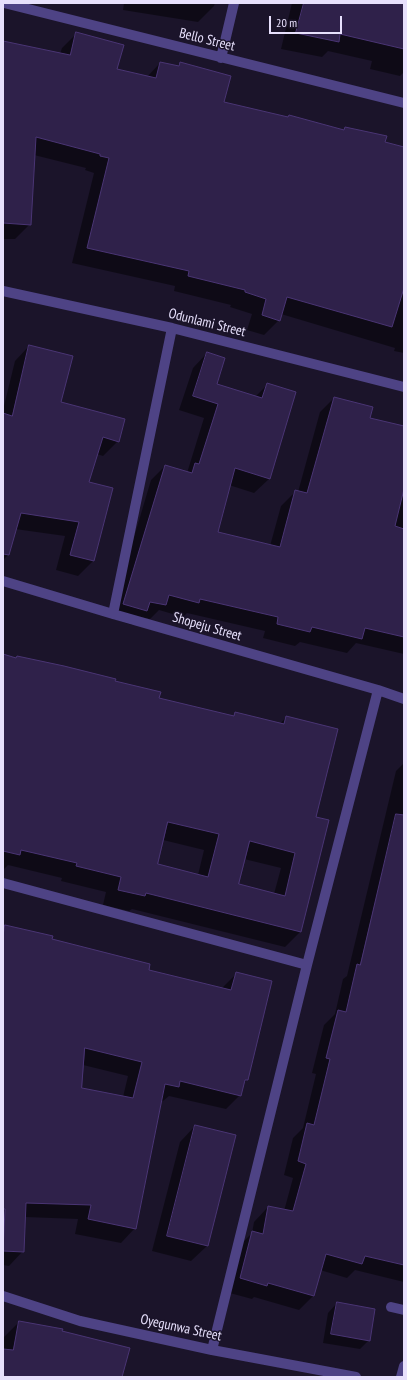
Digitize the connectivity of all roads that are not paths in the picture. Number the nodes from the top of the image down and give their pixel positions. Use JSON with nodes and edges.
{"nodes":[{"id":1,"x":4,"y":3,"type":"edge"},
{"id":2,"x":234,"y":3,"type":"edge"},
{"id":3,"x":221,"y":58,"type":"junction"},
{"id":4,"x":404,"y":104,"type":"edge"},
{"id":5,"x":3,"y":291,"type":"edge"},
{"id":6,"x":172,"y":328,"type":"junction"},
{"id":7,"x":404,"y":387,"type":"edge"},
{"id":8,"x":3,"y":581,"type":"edge"},
{"id":9,"x":113,"y":614,"type":"junction"},
{"id":10,"x":378,"y":690,"type":"junction"},
{"id":11,"x":404,"y":699,"type":"edge"},
{"id":12,"x":3,"y":883,"type":"edge"},
{"id":13,"x":308,"y":965,"type":"junction"},
{"id":14,"x":3,"y":1296,"type":"edge"},
{"id":15,"x":391,"y":1307,"type":"dead end"},
{"id":16,"x":404,"y":1310,"type":"edge"},
{"id":17,"x":212,"y":1350,"type":"junction"},
{"id":18,"x":404,"y":1366,"type":"edge"},
{"id":19,"x":356,"y":1377,"type":"edge"},
{"id":20,"x":401,"y":1377,"type":"edge"}],
"edges":[{"from":1,"to":3,"type":"street","name":"Bello Street"},
{"from":2,"to":3,"type":"street"},
{"from":3,"to":4,"type":"street","name":"Bello Street"},
{"from":5,"to":6,"type":"street","name":"Odunlami Street"},
{"from":6,"to":7,"type":"street","name":"Odunlami Street"},
{"from":6,"to":9,"type":"street"},
{"from":8,"to":9,"type":"street","name":"Shopeju Street"},
{"from":9,"to":10,"type":"street","name":"Shopeju Street"},
{"from":10,"to":11,"type":"street","name":"Shopeju Street"},
{"from":10,"to":13,"type":"street"},
{"from":12,"to":13,"type":"street"},
{"from":13,"to":17,"type":"street"},
{"from":14,"to":17,"type":"street","name":"Oyegunwa Street"},
{"from":15,"to":16,"type":"street"},
{"from":17,"to":19,"type":"street","name":"Oyegunwa Street"},
{"from":18,"to":20,"type":"street"}]}
